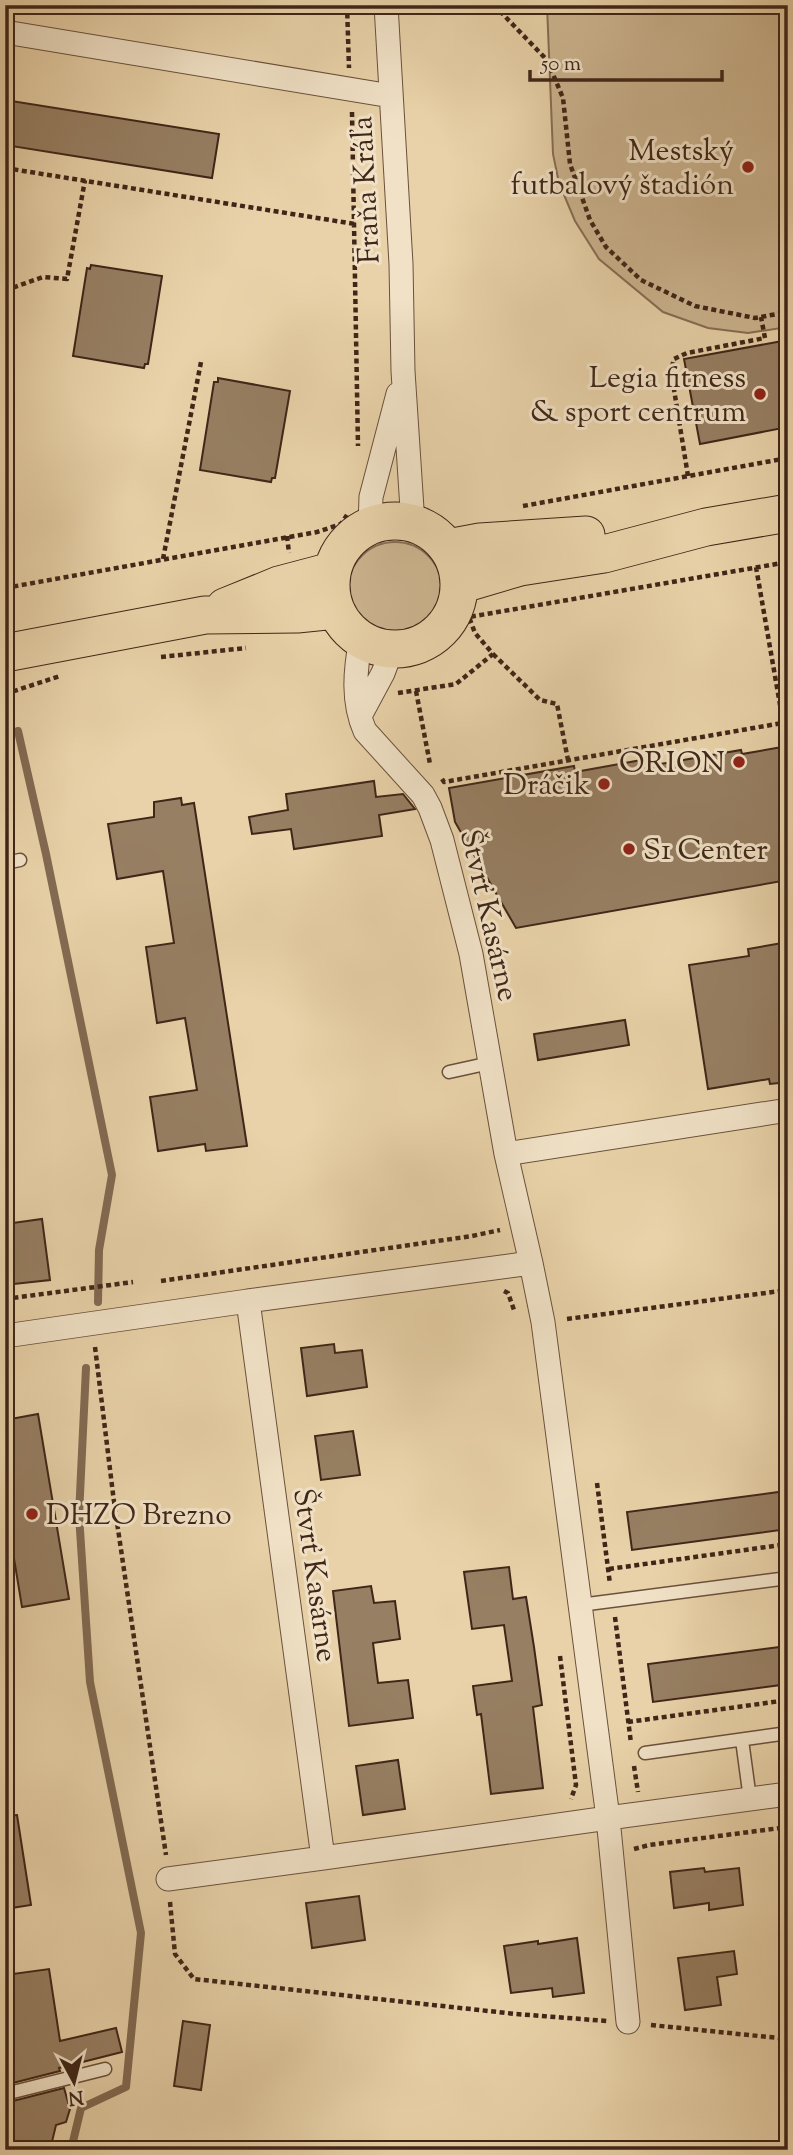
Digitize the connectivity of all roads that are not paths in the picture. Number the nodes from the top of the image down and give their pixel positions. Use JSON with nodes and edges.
{"nodes":[{"id":1,"x":386,"y":5,"type":"edge"},
{"id":2,"x":5,"y":32,"type":"edge"},
{"id":3,"x":391,"y":96,"type":"junction"},
{"id":4,"x":403,"y":371,"type":"junction"},
{"id":5,"x":788,"y":513,"type":"edge"},
{"id":6,"x":359,"y":520,"type":"junction"},
{"id":7,"x":413,"y":524,"type":"junction"},
{"id":8,"x":706,"y":527,"type":"junction"},
{"id":9,"x":448,"y":548,"type":"junction"},
{"id":10,"x":332,"y":571,"type":"junction"},
{"id":11,"x":459,"y":585,"type":"junction"},
{"id":12,"x":336,"y":610,"type":"junction"},
{"id":13,"x":205,"y":615,"type":"junction"},
{"id":14,"x":376,"y":644,"type":"junction"},
{"id":15,"x":5,"y":653,"type":"edge"},
{"id":16,"x":361,"y":714,"type":"junction"},
{"id":17,"x":20,"y":860,"type":"dead end"},
{"id":18,"x":5,"y":863,"type":"edge"},
{"id":19,"x":491,"y":1063,"type":"junction"},
{"id":20,"x":449,"y":1072,"type":"dead end"},
{"id":21,"x":788,"y":1110,"type":"edge"},
{"id":22,"x":506,"y":1154,"type":"junction"},
{"id":23,"x":531,"y":1263,"type":"junction"},
{"id":24,"x":248,"y":1301,"type":"junction"},
{"id":25,"x":5,"y":1336,"type":"edge"},
{"id":26,"x":788,"y":1578,"type":"edge"},
{"id":27,"x":580,"y":1605,"type":"junction"},
{"id":28,"x":788,"y":1733,"type":"edge"},
{"id":29,"x":742,"y":1740,"type":"junction"},
{"id":30,"x":645,"y":1753,"type":"dead end"},
{"id":31,"x":788,"y":1794,"type":"edge"},
{"id":32,"x":750,"y":1799,"type":"junction"},
{"id":33,"x":608,"y":1818,"type":"junction"},
{"id":34,"x":323,"y":1858,"type":"junction"},
{"id":35,"x":169,"y":1879,"type":"road end"},
{"id":36,"x":628,"y":2022,"type":"road end"},
{"id":37,"x":105,"y":2068,"type":"dead end"},
{"id":38,"x":5,"y":2094,"type":"edge"}],
"edges":[{"from":1,"to":3,"type":"street","name":"Fraňa Kráľa"},
{"from":2,"to":3,"type":"street"},
{"from":3,"to":4,"type":"street","name":"Fraňa Kráľa"},
{"from":4,"to":6,"type":"street","name":"Fraňa Kráľa"},
{"from":4,"to":7,"type":"street","name":"Fraňa Kráľa"},
{"from":5,"to":8,"type":"main road"},
{"from":6,"to":7,"type":"main road"},
{"from":6,"to":10,"type":"main road"},
{"from":7,"to":9,"type":"main road"},
{"from":8,"to":9,"type":"main road"},
{"from":8,"to":11,"type":"main road"},
{"from":9,"to":11,"type":"main road"},
{"from":10,"to":12,"type":"main road"},
{"from":10,"to":13,"type":"main road"},
{"from":11,"to":14,"type":"main road"},
{"from":12,"to":13,"type":"main road"},
{"from":12,"to":14,"type":"main road"},
{"from":13,"to":15,"type":"main road"},
{"from":14,"to":16,"type":"street","name":"Štvrť Kasárne"},
{"from":14,"to":16,"type":"street"},
{"from":16,"to":19,"type":"street","name":"Štvrť Kasárne"},
{"from":17,"to":18,"type":"lane"},
{"from":19,"to":20,"type":"lane"},
{"from":19,"to":22,"type":"street","name":"Štvrť Kasárne"},
{"from":21,"to":22,"type":"street"},
{"from":22,"to":23,"type":"street","name":"Štvrť Kasárne"},
{"from":23,"to":24,"type":"street"},
{"from":23,"to":27,"type":"street","name":"Štvrť Kasárne"},
{"from":24,"to":25,"type":"street"},
{"from":24,"to":34,"type":"street","name":"Štvrť Kasárne"},
{"from":26,"to":27,"type":"lane"},
{"from":27,"to":33,"type":"street","name":"Štvrť Kasárne"},
{"from":28,"to":29,"type":"lane"},
{"from":29,"to":30,"type":"lane"},
{"from":29,"to":32,"type":"lane"},
{"from":31,"to":32,"type":"street"},
{"from":32,"to":33,"type":"street"},
{"from":33,"to":34,"type":"street"},
{"from":33,"to":36,"type":"street"},
{"from":34,"to":35,"type":"street"},
{"from":37,"to":38,"type":"lane"}]}
